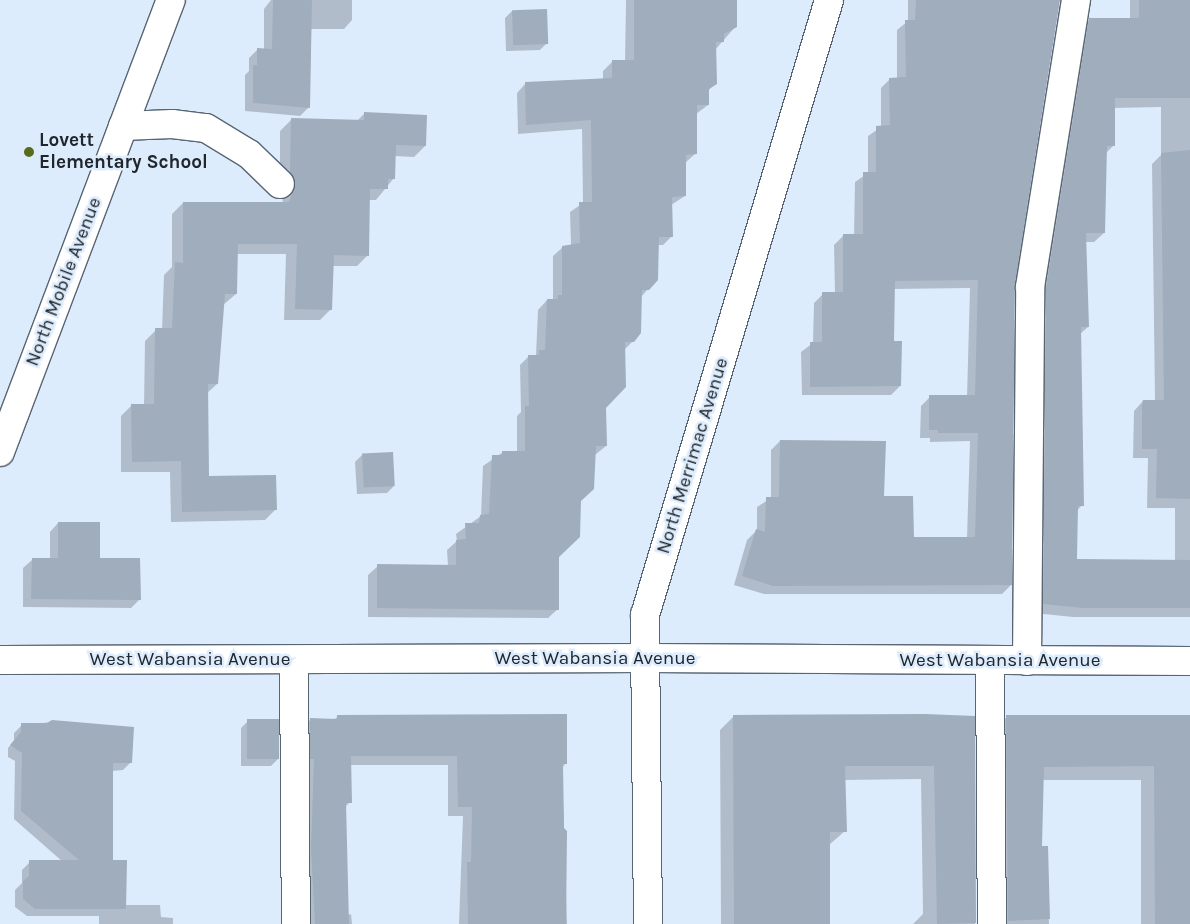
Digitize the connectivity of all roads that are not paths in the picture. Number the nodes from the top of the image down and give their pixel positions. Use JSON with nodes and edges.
{"nodes":[{"id":1,"x":171,"y":0,"type":"edge"},
{"id":2,"x":829,"y":0,"type":"edge"},
{"id":3,"x":1076,"y":0,"type":"edge"},
{"id":4,"x":123,"y":126,"type":"junction"},
{"id":5,"x":280,"y":184,"type":"dead end"},
{"id":6,"x":0,"y":452,"type":"edge"},
{"id":7,"x":646,"y":658,"type":"junction"},
{"id":8,"x":0,"y":660,"type":"edge"},
{"id":9,"x":294,"y":660,"type":"junction"},
{"id":10,"x":990,"y":661,"type":"junction"},
{"id":11,"x":1027,"y":661,"type":"junction"},
{"id":12,"x":1190,"y":661,"type":"edge"},
{"id":13,"x":296,"y":924,"type":"edge"},
{"id":14,"x":648,"y":924,"type":"edge"},
{"id":15,"x":992,"y":924,"type":"edge"}],
"edges":[{"from":1,"to":4,"type":"street","name":"North Mobile Avenue"},
{"from":2,"to":7,"type":"street","name":"North Merrimac Avenue"},
{"from":3,"to":11,"type":"street"},
{"from":4,"to":5,"type":"street"},
{"from":4,"to":6,"type":"street","name":"North Mobile Avenue"},
{"from":7,"to":9,"type":"street","name":"West Wabansia Avenue"},
{"from":7,"to":10,"type":"street","name":"West Wabansia Avenue"},
{"from":7,"to":14,"type":"street","name":"North Merrimac Avenue"},
{"from":8,"to":9,"type":"street","name":"West Wabansia Avenue"},
{"from":9,"to":13,"type":"street"},
{"from":10,"to":11,"type":"street","name":"West Wabansia Avenue"},
{"from":10,"to":15,"type":"street"},
{"from":11,"to":12,"type":"street","name":"West Wabansia Avenue"}]}
